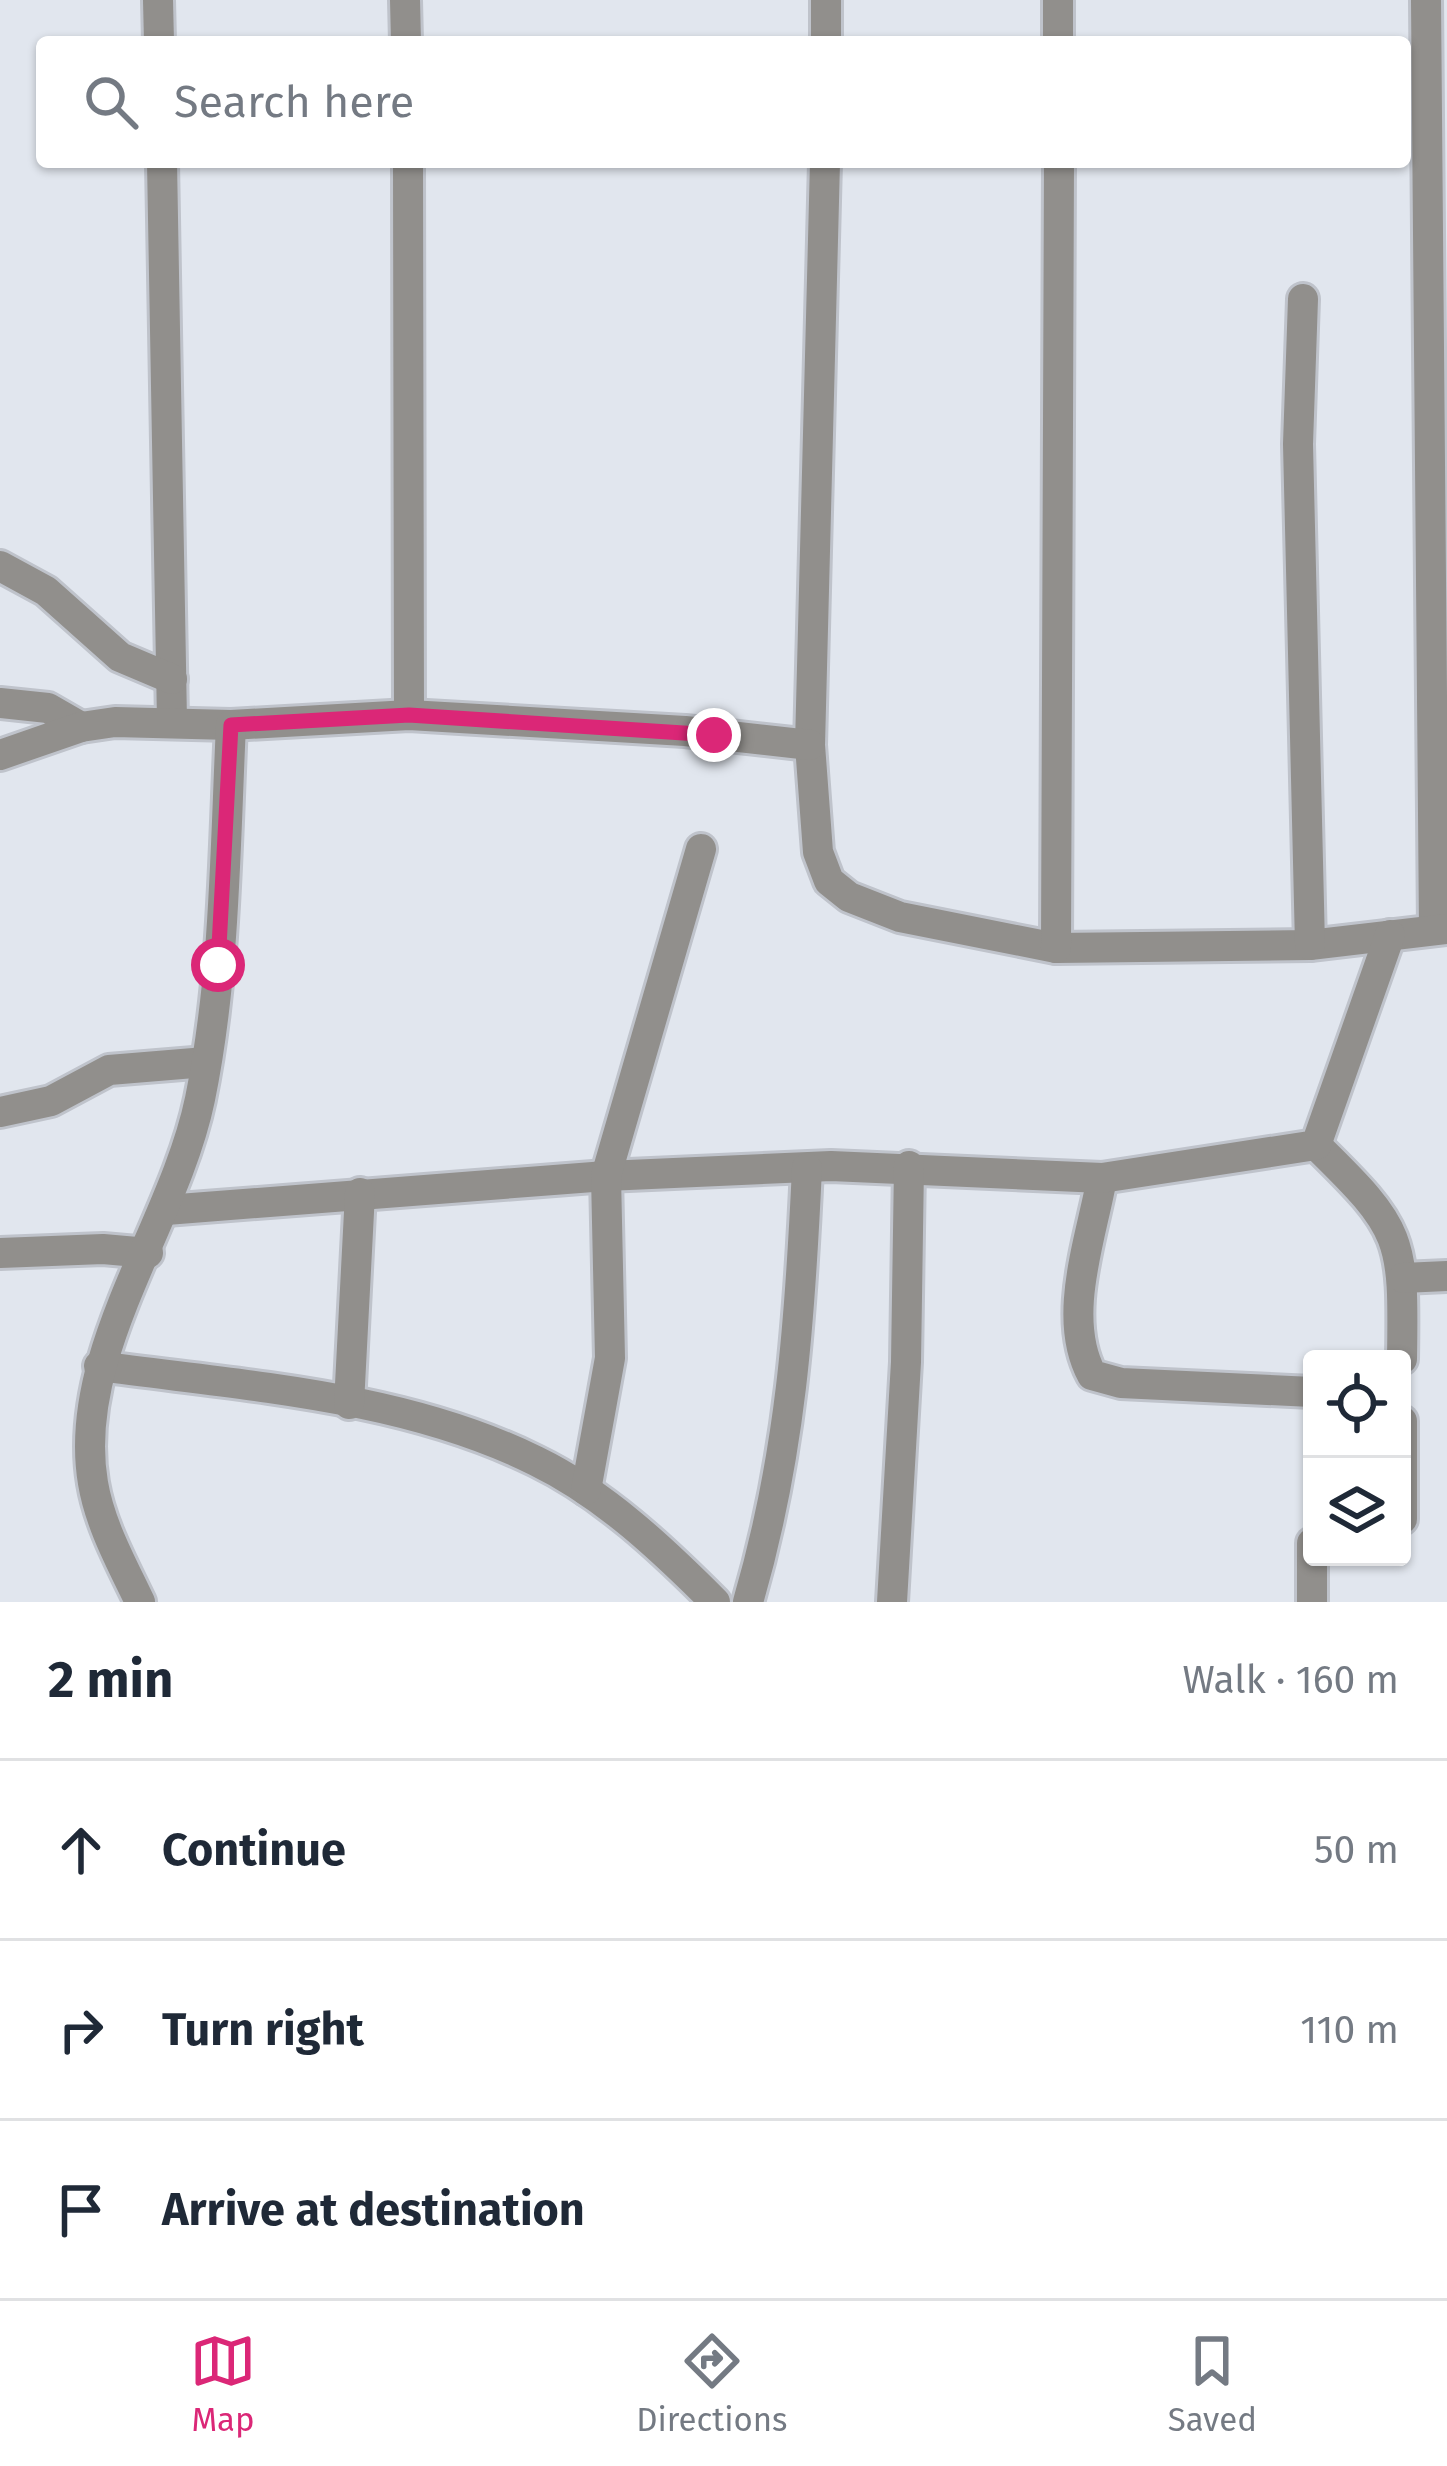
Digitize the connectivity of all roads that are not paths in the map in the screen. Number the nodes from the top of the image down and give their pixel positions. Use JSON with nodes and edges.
{"nodes":[{"id":1,"x":158,"y":0,"type":"edge"},
{"id":2,"x":405,"y":0,"type":"edge"},
{"id":3,"x":826,"y":0,"type":"edge"},
{"id":4,"x":1058,"y":0,"type":"edge"},
{"id":5,"x":1426,"y":0,"type":"edge"},
{"id":6,"x":159,"y":36,"type":"edge"},
{"id":7,"x":406,"y":36,"type":"edge"},
{"id":8,"x":826,"y":36,"type":"edge"},
{"id":9,"x":1058,"y":36,"type":"edge"},
{"id":10,"x":162,"y":168,"type":"edge"},
{"id":11,"x":407,"y":168,"type":"edge"},
{"id":12,"x":825,"y":168,"type":"edge"},
{"id":13,"x":1059,"y":168,"type":"edge"},
{"id":14,"x":1303,"y":299,"type":"dead end"},
{"id":15,"x":0,"y":566,"type":"edge"},
{"id":16,"x":172,"y":679,"type":"junction"},
{"id":17,"x":0,"y":703,"type":"edge"},
{"id":18,"x":409,"y":715,"type":"junction"},
{"id":19,"x":172,"y":721,"type":"junction"},
{"id":20,"x":231,"y":725,"type":"junction"},
{"id":21,"x":81,"y":728,"type":"junction"},
{"id":22,"x":810,"y":746,"type":"junction"},
{"id":23,"x":0,"y":755,"type":"edge"},
{"id":24,"x":701,"y":850,"type":"dead end"},
{"id":25,"x":1440,"y":929,"type":"edge"},
{"id":26,"x":1390,"y":935,"type":"junction"},
{"id":27,"x":1310,"y":945,"type":"junction"},
{"id":28,"x":1056,"y":947,"type":"junction"},
{"id":29,"x":206,"y":1062,"type":"junction"},
{"id":30,"x":0,"y":1112,"type":"edge"},
{"id":31,"x":1316,"y":1144,"type":"junction"},
{"id":32,"x":909,"y":1166,"type":"junction"},
{"id":33,"x":807,"y":1168,"type":"junction"},
{"id":34,"x":606,"y":1176,"type":"junction"},
{"id":35,"x":1102,"y":1178,"type":"junction"},
{"id":36,"x":360,"y":1193,"type":"junction"},
{"id":37,"x":166,"y":1210,"type":"junction"},
{"id":38,"x":0,"y":1253,"type":"edge"},
{"id":39,"x":148,"y":1253,"type":"junction"},
{"id":40,"x":1447,"y":1276,"type":"edge"},
{"id":41,"x":1403,"y":1278,"type":"junction"},
{"id":42,"x":1402,"y":1350,"type":"edge"},
{"id":43,"x":100,"y":1366,"type":"junction"},
{"id":44,"x":1303,"y":1392,"type":"edge"},
{"id":45,"x":349,"y":1404,"type":"junction"},
{"id":46,"x":586,"y":1490,"type":"junction"},
{"id":47,"x":1312,"y":1566,"type":"edge"},
{"id":48,"x":140,"y":1602,"type":"edge"},
{"id":49,"x":715,"y":1602,"type":"edge"},
{"id":50,"x":748,"y":1602,"type":"edge"},
{"id":51,"x":892,"y":1602,"type":"edge"},
{"id":52,"x":1312,"y":1602,"type":"edge"}],
"edges":[{"from":1,"to":6,"type":"street"},
{"from":2,"to":7,"type":"street"},
{"from":3,"to":8,"type":"street"},
{"from":4,"to":9,"type":"street"},
{"from":5,"to":25,"type":"street"},
{"from":10,"to":16,"type":"street"},
{"from":11,"to":18,"type":"street"},
{"from":12,"to":22,"type":"street"},
{"from":13,"to":28,"type":"street"},
{"from":14,"to":27,"type":"street"},
{"from":15,"to":16,"type":"street"},
{"from":16,"to":19,"type":"street"},
{"from":17,"to":21,"type":"street"},
{"from":18,"to":20,"type":"street"},
{"from":18,"to":22,"type":"street"},
{"from":19,"to":20,"type":"street"},
{"from":19,"to":21,"type":"street"},
{"from":20,"to":29,"type":"street"},
{"from":21,"to":23,"type":"street"},
{"from":22,"to":28,"type":"street"},
{"from":24,"to":34,"type":"street"},
{"from":25,"to":26,"type":"street"},
{"from":26,"to":27,"type":"street"},
{"from":26,"to":31,"type":"street"},
{"from":27,"to":28,"type":"street"},
{"from":29,"to":30,"type":"street"},
{"from":29,"to":37,"type":"street"},
{"from":31,"to":35,"type":"street"},
{"from":31,"to":41,"type":"street"},
{"from":32,"to":33,"type":"street"},
{"from":32,"to":35,"type":"street"},
{"from":32,"to":51,"type":"street"},
{"from":33,"to":34,"type":"street"},
{"from":33,"to":50,"type":"street"},
{"from":34,"to":36,"type":"street"},
{"from":34,"to":46,"type":"street"},
{"from":35,"to":44,"type":"street"},
{"from":36,"to":37,"type":"street"},
{"from":36,"to":45,"type":"street"},
{"from":37,"to":39,"type":"street"},
{"from":38,"to":39,"type":"street"},
{"from":39,"to":43,"type":"street"},
{"from":40,"to":41,"type":"street"},
{"from":41,"to":42,"type":"street"},
{"from":43,"to":45,"type":"street"},
{"from":43,"to":48,"type":"street"},
{"from":45,"to":46,"type":"street"},
{"from":46,"to":49,"type":"street"},
{"from":47,"to":52,"type":"street"}]}
